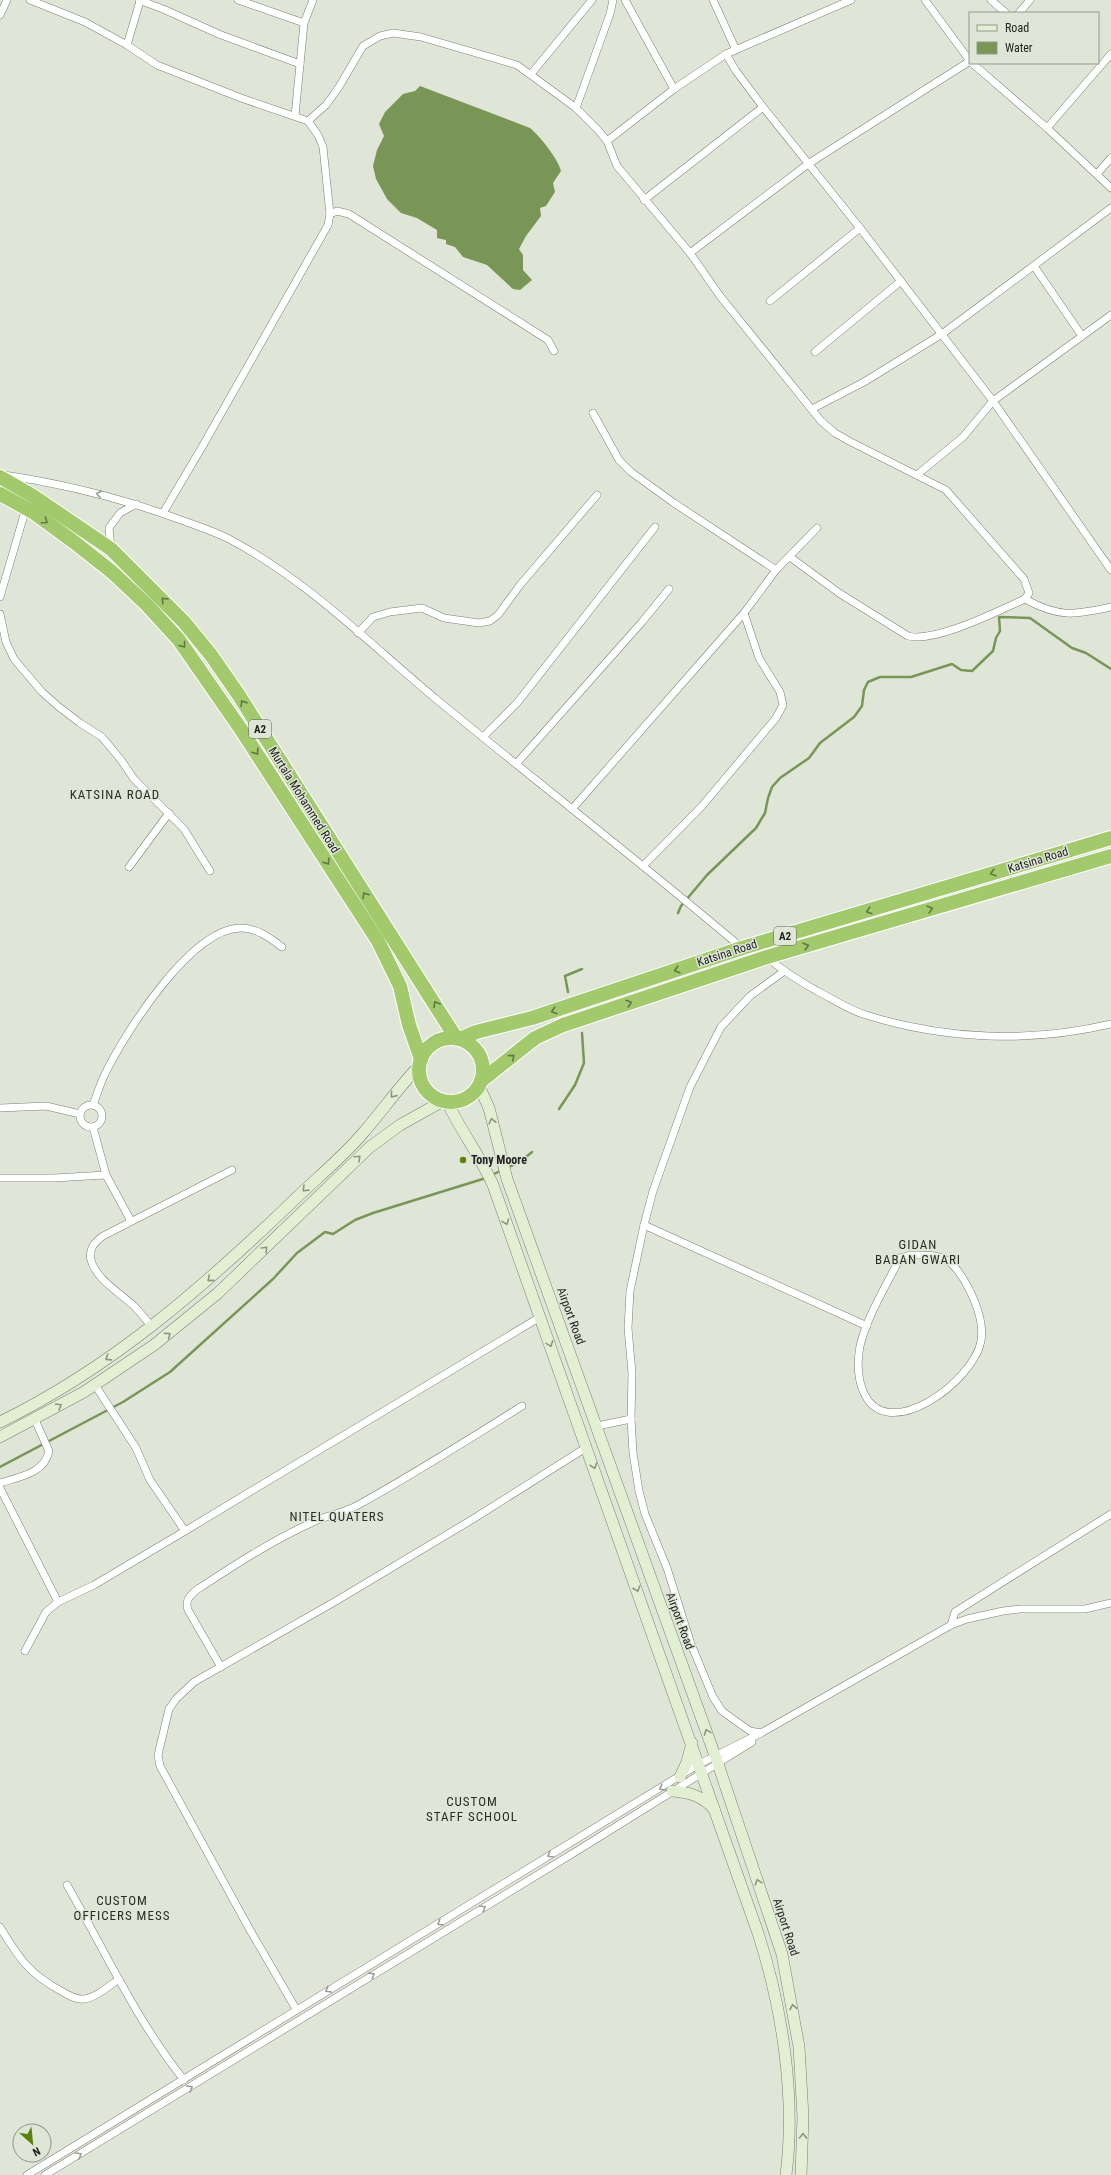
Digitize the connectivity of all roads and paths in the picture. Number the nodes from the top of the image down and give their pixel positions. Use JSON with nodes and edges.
{"nodes":[{"id":1,"x":7,"y":0,"type":"edge"},
{"id":2,"x":30,"y":0,"type":"edge"},
{"id":3,"x":140,"y":0,"type":"edge"},
{"id":4,"x":238,"y":0,"type":"edge"},
{"id":5,"x":313,"y":0,"type":"edge"},
{"id":6,"x":592,"y":0,"type":"edge"},
{"id":7,"x":613,"y":0,"type":"edge"},
{"id":8,"x":625,"y":0,"type":"edge"},
{"id":9,"x":713,"y":0,"type":"edge"},
{"id":10,"x":852,"y":0,"type":"edge"},
{"id":11,"x":926,"y":0,"type":"edge"},
{"id":12,"x":990,"y":0,"type":"edge"},
{"id":13,"x":1030,"y":0,"type":"edge"},
{"id":14,"x":1005,"y":12,"type":"edge"},
{"id":15,"x":1020,"y":12,"type":"edge"},
{"id":16,"x":0,"y":15,"type":"edge"},
{"id":17,"x":304,"y":23,"type":"junction"},
{"id":18,"x":127,"y":45,"type":"junction"},
{"id":19,"x":736,"y":50,"type":"junction"},
{"id":20,"x":726,"y":54,"type":"junction"},
{"id":21,"x":1111,"y":54,"type":"edge"},
{"id":22,"x":969,"y":61,"type":"edge"},
{"id":23,"x":969,"y":63,"type":"edge"},
{"id":24,"x":300,"y":64,"type":"junction"},
{"id":25,"x":972,"y":64,"type":"edge"},
{"id":26,"x":531,"y":74,"type":"junction"},
{"id":27,"x":674,"y":88,"type":"junction"},
{"id":28,"x":763,"y":107,"type":"junction"},
{"id":29,"x":576,"y":108,"type":"junction"},
{"id":30,"x":295,"y":116,"type":"junction"},
{"id":31,"x":308,"y":121,"type":"junction"},
{"id":32,"x":1047,"y":128,"type":"junction"},
{"id":33,"x":607,"y":141,"type":"junction"},
{"id":34,"x":1111,"y":158,"type":"edge"},
{"id":35,"x":808,"y":164,"type":"junction"},
{"id":36,"x":1097,"y":174,"type":"junction"},
{"id":37,"x":1111,"y":188,"type":"edge"},
{"id":38,"x":644,"y":200,"type":"junction"},
{"id":39,"x":1111,"y":208,"type":"edge"},
{"id":40,"x":330,"y":214,"type":"junction"},
{"id":41,"x":860,"y":228,"type":"junction"},
{"id":42,"x":690,"y":253,"type":"junction"},
{"id":43,"x":1034,"y":266,"type":"junction"},
{"id":44,"x":901,"y":281,"type":"junction"},
{"id":45,"x":770,"y":301,"type":"dead end"},
{"id":46,"x":1111,"y":315,"type":"edge"},
{"id":47,"x":942,"y":334,"type":"junction"},
{"id":48,"x":1082,"y":336,"type":"junction"},
{"id":49,"x":554,"y":351,"type":"dead end"},
{"id":50,"x":815,"y":352,"type":"dead end"},
{"id":51,"x":994,"y":401,"type":"junction"},
{"id":52,"x":812,"y":409,"type":"junction"},
{"id":53,"x":593,"y":413,"type":"dead end"},
{"id":54,"x":0,"y":474,"type":"edge"},
{"id":55,"x":918,"y":474,"type":"junction"},
{"id":56,"x":0,"y":477,"type":"edge"},
{"id":57,"x":0,"y":494,"type":"edge"},
{"id":58,"x":597,"y":495,"type":"dead end"},
{"id":59,"x":136,"y":504,"type":"junction"},
{"id":60,"x":26,"y":508,"type":"junction"},
{"id":61,"x":163,"y":513,"type":"junction"},
{"id":62,"x":655,"y":527,"type":"dead end"},
{"id":63,"x":817,"y":528,"type":"dead end"},
{"id":64,"x":111,"y":549,"type":"junction"},
{"id":65,"x":790,"y":557,"type":"junction"},
{"id":66,"x":776,"y":570,"type":"junction"},
{"id":67,"x":1111,"y":570,"type":"edge"},
{"id":68,"x":668,"y":589,"type":"dead end"},
{"id":69,"x":0,"y":597,"type":"edge"},
{"id":70,"x":1026,"y":599,"type":"junction"},
{"id":71,"x":1111,"y":607,"type":"edge"},
{"id":72,"x":744,"y":613,"type":"junction"},
{"id":73,"x":0,"y":614,"type":"edge"},
{"id":74,"x":358,"y":633,"type":"junction"},
{"id":75,"x":483,"y":737,"type":"junction"},
{"id":76,"x":516,"y":764,"type":"junction"},
{"id":77,"x":573,"y":808,"type":"junction"},
{"id":78,"x":169,"y":813,"type":"junction"},
{"id":79,"x":1111,"y":838,"type":"edge"},
{"id":80,"x":1111,"y":856,"type":"edge"},
{"id":81,"x":643,"y":866,"type":"junction"},
{"id":82,"x":129,"y":867,"type":"dead end"},
{"id":83,"x":210,"y":871,"type":"dead end"},
{"id":84,"x":282,"y":947,"type":"dead end"},
{"id":85,"x":742,"y":948,"type":"junction"},
{"id":86,"x":767,"y":957,"type":"junction"},
{"id":87,"x":783,"y":972,"type":"junction"},
{"id":88,"x":1111,"y":1024,"type":"edge"},
{"id":89,"x":458,"y":1038,"type":"junction"},
{"id":90,"x":420,"y":1062,"type":"junction"},
{"id":91,"x":480,"y":1084,"type":"junction"},
{"id":92,"x":445,"y":1102,"type":"junction"},
{"id":93,"x":93,"y":1105,"type":"junction"},
{"id":94,"x":0,"y":1108,"type":"edge"},
{"id":95,"x":80,"y":1114,"type":"junction"},
{"id":96,"x":93,"y":1127,"type":"junction"},
{"id":97,"x":232,"y":1170,"type":"dead end"},
{"id":98,"x":106,"y":1175,"type":"junction"},
{"id":99,"x":0,"y":1178,"type":"edge"},
{"id":100,"x":131,"y":1221,"type":"junction"},
{"id":101,"x":644,"y":1225,"type":"junction"},
{"id":102,"x":540,"y":1317,"type":"junction"},
{"id":103,"x":867,"y":1326,"type":"junction"},
{"id":104,"x":152,"y":1327,"type":"junction"},
{"id":105,"x":95,"y":1385,"type":"junction"},
{"id":106,"x":522,"y":1406,"type":"dead end"},
{"id":107,"x":631,"y":1419,"type":"junction"},
{"id":108,"x":35,"y":1420,"type":"junction"},
{"id":109,"x":0,"y":1422,"type":"edge"},
{"id":110,"x":597,"y":1426,"type":"junction"},
{"id":111,"x":0,"y":1437,"type":"edge"},
{"id":112,"x":587,"y":1447,"type":"junction"},
{"id":113,"x":0,"y":1483,"type":"edge"},
{"id":114,"x":0,"y":1488,"type":"edge"},
{"id":115,"x":1111,"y":1514,"type":"edge"},
{"id":116,"x":185,"y":1531,"type":"junction"},
{"id":117,"x":58,"y":1602,"type":"junction"},
{"id":118,"x":1111,"y":1603,"type":"edge"},
{"id":119,"x":951,"y":1625,"type":"junction"},
{"id":120,"x":25,"y":1651,"type":"dead end"},
{"id":121,"x":221,"y":1667,"type":"junction"},
{"id":122,"x":759,"y":1734,"type":"junction"},
{"id":123,"x":692,"y":1742,"type":"junction"},
{"id":124,"x":717,"y":1760,"type":"junction"},
{"id":125,"x":701,"y":1769,"type":"junction"},
{"id":126,"x":680,"y":1777,"type":"junction"},
{"id":127,"x":672,"y":1791,"type":"junction"},
{"id":128,"x":716,"y":1812,"type":"junction"},
{"id":129,"x":67,"y":1885,"type":"dead end"},
{"id":130,"x":0,"y":1927,"type":"edge"},
{"id":131,"x":119,"y":1979,"type":"junction"},
{"id":132,"x":296,"y":2009,"type":"junction"},
{"id":133,"x":184,"y":2080,"type":"junction"},
{"id":134,"x":37,"y":2172,"type":"edge"},
{"id":135,"x":27,"y":2175,"type":"edge"},
{"id":136,"x":46,"y":2175,"type":"edge"},
{"id":137,"x":786,"y":2175,"type":"edge"},
{"id":138,"x":801,"y":2175,"type":"edge"}],
"edges":[{"from":1,"to":16,"type":"street"},
{"from":2,"to":18,"type":"street"},
{"from":3,"to":18,"type":"street"},
{"from":3,"to":24,"type":"street"},
{"from":4,"to":17,"type":"street"},
{"from":5,"to":17,"type":"street"},
{"from":6,"to":26,"type":"street"},
{"from":7,"to":29,"type":"street"},
{"from":8,"to":27,"type":"street"},
{"from":9,"to":19,"type":"street"},
{"from":10,"to":19,"type":"street"},
{"from":11,"to":22,"type":"street"},
{"from":12,"to":14,"type":"street"},
{"from":13,"to":15,"type":"street"},
{"from":17,"to":24,"type":"street"},
{"from":18,"to":30,"type":"street"},
{"from":19,"to":20,"type":"street"},
{"from":20,"to":27,"type":"street"},
{"from":20,"to":28,"type":"street"},
{"from":21,"to":32,"type":"street"},
{"from":23,"to":35,"type":"street"},
{"from":24,"to":30,"type":"street"},
{"from":25,"to":32,"type":"street"},
{"from":26,"to":29,"type":"street"},
{"from":26,"to":31,"type":"street"},
{"from":27,"to":33,"type":"street"},
{"from":28,"to":35,"type":"street"},
{"from":28,"to":38,"type":"street"},
{"from":29,"to":33,"type":"street"},
{"from":30,"to":31,"type":"street"},
{"from":31,"to":40,"type":"street"},
{"from":32,"to":36,"type":"street"},
{"from":33,"to":38,"type":"street"},
{"from":34,"to":36,"type":"street"},
{"from":35,"to":41,"type":"street"},
{"from":35,"to":42,"type":"street"},
{"from":36,"to":37,"type":"street"},
{"from":38,"to":42,"type":"street"},
{"from":39,"to":43,"type":"street"},
{"from":40,"to":49,"type":"street"},
{"from":40,"to":61,"type":"street"},
{"from":41,"to":44,"type":"street"},
{"from":41,"to":45,"type":"street"},
{"from":42,"to":52,"type":"street"},
{"from":43,"to":47,"type":"street"},
{"from":43,"to":48,"type":"street"},
{"from":44,"to":47,"type":"street"},
{"from":44,"to":50,"type":"street"},
{"from":46,"to":48,"type":"street"},
{"from":47,"to":51,"type":"street"},
{"from":47,"to":52,"type":"street"},
{"from":48,"to":51,"type":"street"},
{"from":51,"to":55,"type":"street"},
{"from":51,"to":67,"type":"street"},
{"from":52,"to":55,"type":"street"},
{"from":53,"to":66,"type":"street"},
{"from":59,"to":54,"type":"street","one_way":true},
{"from":55,"to":70,"type":"street"},
{"from":56,"to":64,"type":"highway","name":"Murtala Mohammed Road","number":"A2"},
{"from":57,"to":60,"type":"highway","name":"Murtala Mohammed Road","number":"A2"},
{"from":58,"to":74,"type":"street"},
{"from":59,"to":61,"type":"street"},
{"from":59,"to":64,"type":"street"},
{"from":60,"to":69,"type":"street"},
{"from":60,"to":90,"type":"highway","name":"Murtala Mohammed Road","number":"A2","one_way":true},
{"from":61,"to":74,"type":"street"},
{"from":62,"to":75,"type":"street"},
{"from":63,"to":65,"type":"street"},
{"from":89,"to":64,"type":"highway","name":"Murtala Mohammed Road","number":"A2","one_way":true},
{"from":65,"to":66,"type":"street"},
{"from":65,"to":70,"type":"street"},
{"from":66,"to":72,"type":"street"},
{"from":68,"to":76,"type":"street"},
{"from":70,"to":71,"type":"street"},
{"from":72,"to":77,"type":"street"},
{"from":72,"to":81,"type":"street"},
{"from":73,"to":78,"type":"street"},
{"from":74,"to":75,"type":"street"},
{"from":75,"to":76,"type":"street"},
{"from":76,"to":77,"type":"street"},
{"from":77,"to":81,"type":"street"},
{"from":78,"to":82,"type":"street"},
{"from":78,"to":83,"type":"street"},
{"from":79,"to":85,"type":"highway","name":"Katsina Road","number":"A2","one_way":true},
{"from":86,"to":80,"type":"highway","name":"Katsina Road","number":"A2","one_way":true},
{"from":81,"to":85,"type":"street"},
{"from":84,"to":93,"type":"street"},
{"from":85,"to":89,"type":"highway","name":"Katsina Road","number":"A2","one_way":true},
{"from":86,"to":87,"type":"street"},
{"from":91,"to":86,"type":"highway","name":"Katsina Road","number":"A2","one_way":true},
{"from":87,"to":88,"type":"street"},
{"from":87,"to":101,"type":"street"},
{"from":89,"to":90,"type":"highway","number":"A2"},
{"from":89,"to":91,"type":"highway","number":"A2"},
{"from":90,"to":92,"type":"highway","number":"A2"},
{"from":90,"to":104,"type":"street","one_way":true},
{"from":91,"to":92,"type":"highway","number":"A2"},
{"from":110,"to":91,"type":"street","name":"Airport Road","one_way":true},
{"from":92,"to":102,"type":"street","one_way":true},
{"from":105,"to":92,"type":"street","one_way":true},
{"from":93,"to":95,"type":"street"},
{"from":93,"to":96,"type":"street"},
{"from":94,"to":95,"type":"street"},
{"from":95,"to":96,"type":"street"},
{"from":96,"to":98,"type":"street"},
{"from":97,"to":100,"type":"street"},
{"from":98,"to":99,"type":"street"},
{"from":98,"to":100,"type":"street"},
{"from":100,"to":104,"type":"street"},
{"from":101,"to":103,"type":"street"},
{"from":101,"to":107,"type":"street"},
{"from":102,"to":112,"type":"street","one_way":true},
{"from":102,"to":116,"type":"street"},
{"from":103,"to":103,"type":"street"},
{"from":104,"to":109,"type":"street","one_way":true},
{"from":108,"to":105,"type":"street","one_way":true},
{"from":105,"to":116,"type":"street"},
{"from":106,"to":121,"type":"street"},
{"from":107,"to":110,"type":"street"},
{"from":107,"to":122,"type":"street"},
{"from":108,"to":111,"type":"street"},
{"from":108,"to":113,"type":"street"},
{"from":124,"to":110,"type":"street","name":"Airport Road","one_way":true},
{"from":112,"to":121,"type":"street"},
{"from":112,"to":123,"type":"street","one_way":true},
{"from":114,"to":117,"type":"street"},
{"from":115,"to":119,"type":"street"},
{"from":116,"to":117,"type":"street"},
{"from":117,"to":120,"type":"street"},
{"from":118,"to":119,"type":"street"},
{"from":119,"to":122,"type":"street"},
{"from":121,"to":132,"type":"street"},
{"from":122,"to":124,"type":"street"},
{"from":123,"to":125,"type":"street"},
{"from":123,"to":126,"type":"street"},
{"from":124,"to":125,"type":"street"},
{"from":124,"to":125,"type":"street"},
{"from":138,"to":124,"type":"street","name":"Airport Road","one_way":true},
{"from":125,"to":126,"type":"street"},
{"from":125,"to":127,"type":"street"},
{"from":125,"to":128,"type":"street"},
{"from":126,"to":132,"type":"street","one_way":true},
{"from":127,"to":128,"type":"street"},
{"from":136,"to":127,"type":"street","one_way":true},
{"from":128,"to":137,"type":"street"},
{"from":129,"to":131,"type":"street"},
{"from":130,"to":131,"type":"street"},
{"from":131,"to":133,"type":"street"},
{"from":132,"to":133,"type":"street"},
{"from":133,"to":134,"type":"street"},
{"from":134,"to":135,"type":"street"}]}
